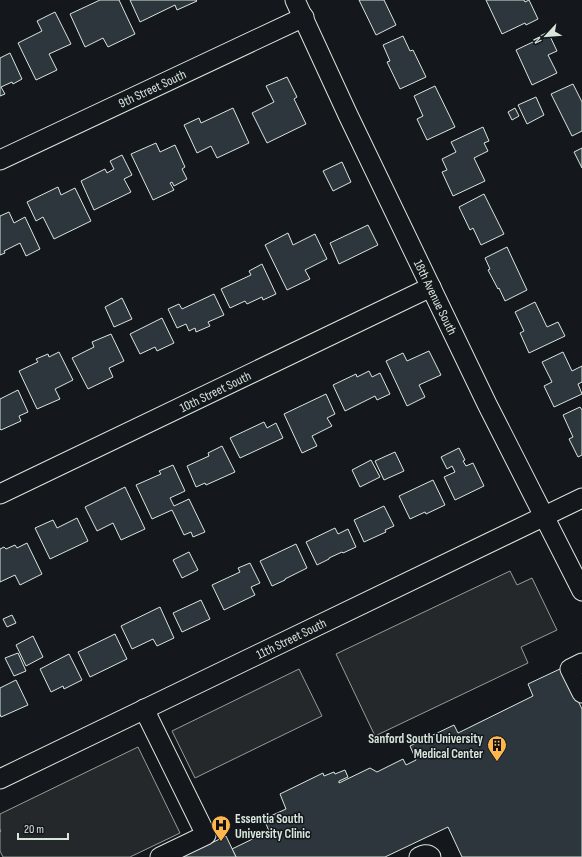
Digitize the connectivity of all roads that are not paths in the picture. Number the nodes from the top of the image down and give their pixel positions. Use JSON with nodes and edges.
{"nodes":[{"id":1,"x":299,"y":8,"type":"edge"},
{"id":2,"x":0,"y":160,"type":"edge"},
{"id":3,"x":431,"y":287,"type":"junction"},
{"id":4,"x":0,"y":494,"type":"edge"},
{"id":5,"x":582,"y":498,"type":"edge"},
{"id":6,"x":544,"y":516,"type":"junction"},
{"id":7,"x":582,"y":591,"type":"edge"},
{"id":8,"x":582,"y":663,"type":"edge"},
{"id":9,"x":582,"y":693,"type":"edge"},
{"id":10,"x":144,"y":709,"type":"junction"},
{"id":11,"x":0,"y":778,"type":"edge"},
{"id":12,"x":160,"y":857,"type":"edge"},
{"id":13,"x":419,"y":857,"type":"edge"},
{"id":14,"x":431,"y":857,"type":"edge"}],
"edges":[{"from":1,"to":2,"type":"street","name":"9th Street South"},
{"from":1,"to":3,"type":"street","name":"18th Avenue South"},
{"from":3,"to":4,"type":"street","name":"10th Street South"},
{"from":3,"to":6,"type":"street","name":"18th Avenue South"},
{"from":5,"to":6,"type":"street","name":"11th Street South"},
{"from":6,"to":7,"type":"street","name":"18th Avenue South"},
{"from":6,"to":10,"type":"street","name":"11th Street South"},
{"from":8,"to":9,"type":"street"},
{"from":10,"to":11,"type":"street","name":"11th Street South"},
{"from":10,"to":12,"type":"street"},
{"from":13,"to":14,"type":"street"}]}
